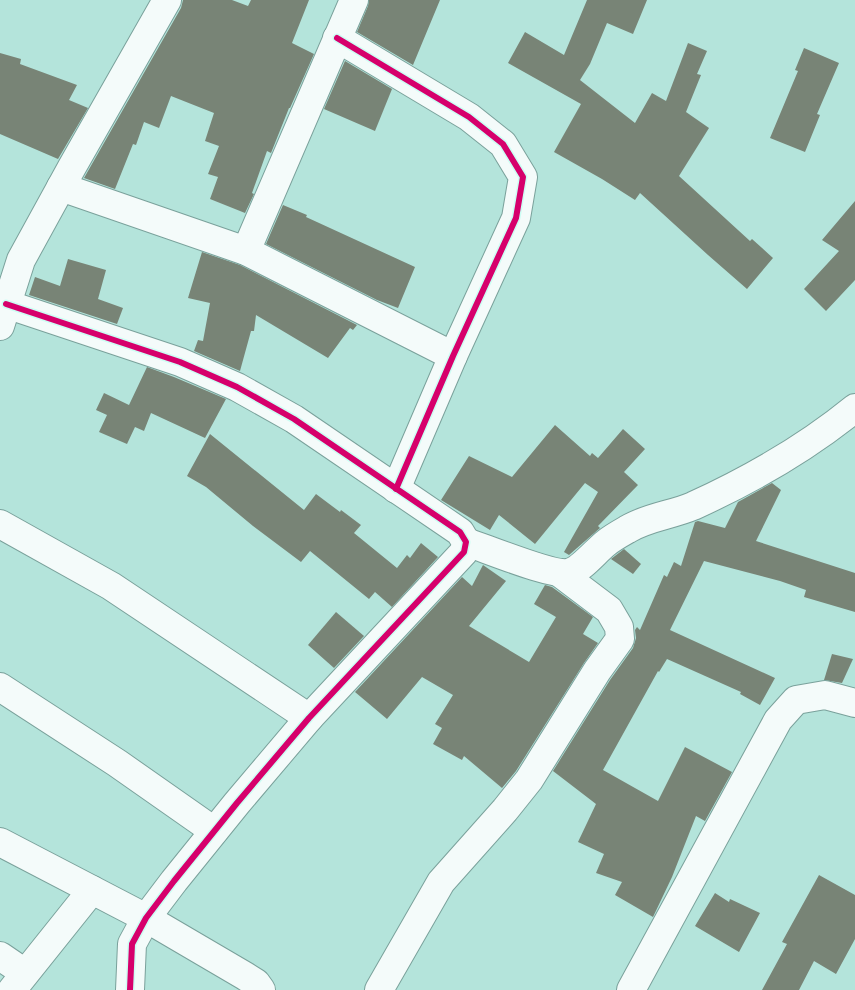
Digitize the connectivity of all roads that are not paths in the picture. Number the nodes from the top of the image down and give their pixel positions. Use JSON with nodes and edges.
{"nodes":[{"id":1,"x":167,"y":0,"type":"edge"},
{"id":2,"x":354,"y":0,"type":"edge"},
{"id":3,"x":337,"y":38,"type":"junction"},
{"id":4,"x":61,"y":187,"type":"junction"},
{"id":5,"x":246,"y":251,"type":"junction"},
{"id":6,"x":3,"y":315,"type":"edge"},
{"id":7,"x":454,"y":356,"type":"junction"},
{"id":8,"x":855,"y":408,"type":"edge"},
{"id":9,"x":396,"y":489,"type":"junction"},
{"id":10,"x":0,"y":524,"type":"edge"},
{"id":11,"x":466,"y":542,"type":"junction"},
{"id":12,"x":560,"y":574,"type":"junction"},
{"id":13,"x":0,"y":687,"type":"edge"},
{"id":14,"x":855,"y":703,"type":"edge"},
{"id":15,"x":309,"y":718,"type":"junction"},
{"id":16,"x":214,"y":831,"type":"junction"},
{"id":17,"x":0,"y":842,"type":"edge"},
{"id":18,"x":92,"y":890,"type":"junction"},
{"id":19,"x":146,"y":918,"type":"junction"},
{"id":20,"x":0,"y":956,"type":"edge"},
{"id":21,"x":19,"y":982,"type":"edge"},
{"id":22,"x":130,"y":990,"type":"edge"},
{"id":23,"x":261,"y":990,"type":"edge"},
{"id":24,"x":379,"y":990,"type":"edge"},
{"id":25,"x":631,"y":990,"type":"edge"}],
"edges":[{"from":1,"to":4,"type":"street"},
{"from":2,"to":3,"type":"street"},
{"from":3,"to":5,"type":"street"},
{"from":3,"to":7,"type":"street"},
{"from":4,"to":5,"type":"street"},
{"from":4,"to":6,"type":"street"},
{"from":5,"to":7,"type":"street"},
{"from":6,"to":9,"type":"street"},
{"from":7,"to":9,"type":"street"},
{"from":8,"to":12,"type":"street"},
{"from":9,"to":11,"type":"street"},
{"from":10,"to":15,"type":"street"},
{"from":11,"to":12,"type":"street"},
{"from":11,"to":15,"type":"street"},
{"from":12,"to":24,"type":"street"},
{"from":13,"to":16,"type":"street"},
{"from":14,"to":25,"type":"street"},
{"from":15,"to":16,"type":"street"},
{"from":16,"to":19,"type":"street"},
{"from":17,"to":18,"type":"street"},
{"from":18,"to":19,"type":"street"},
{"from":18,"to":21,"type":"street"},
{"from":19,"to":22,"type":"street"},
{"from":19,"to":23,"type":"street"},
{"from":20,"to":21,"type":"street"}]}
